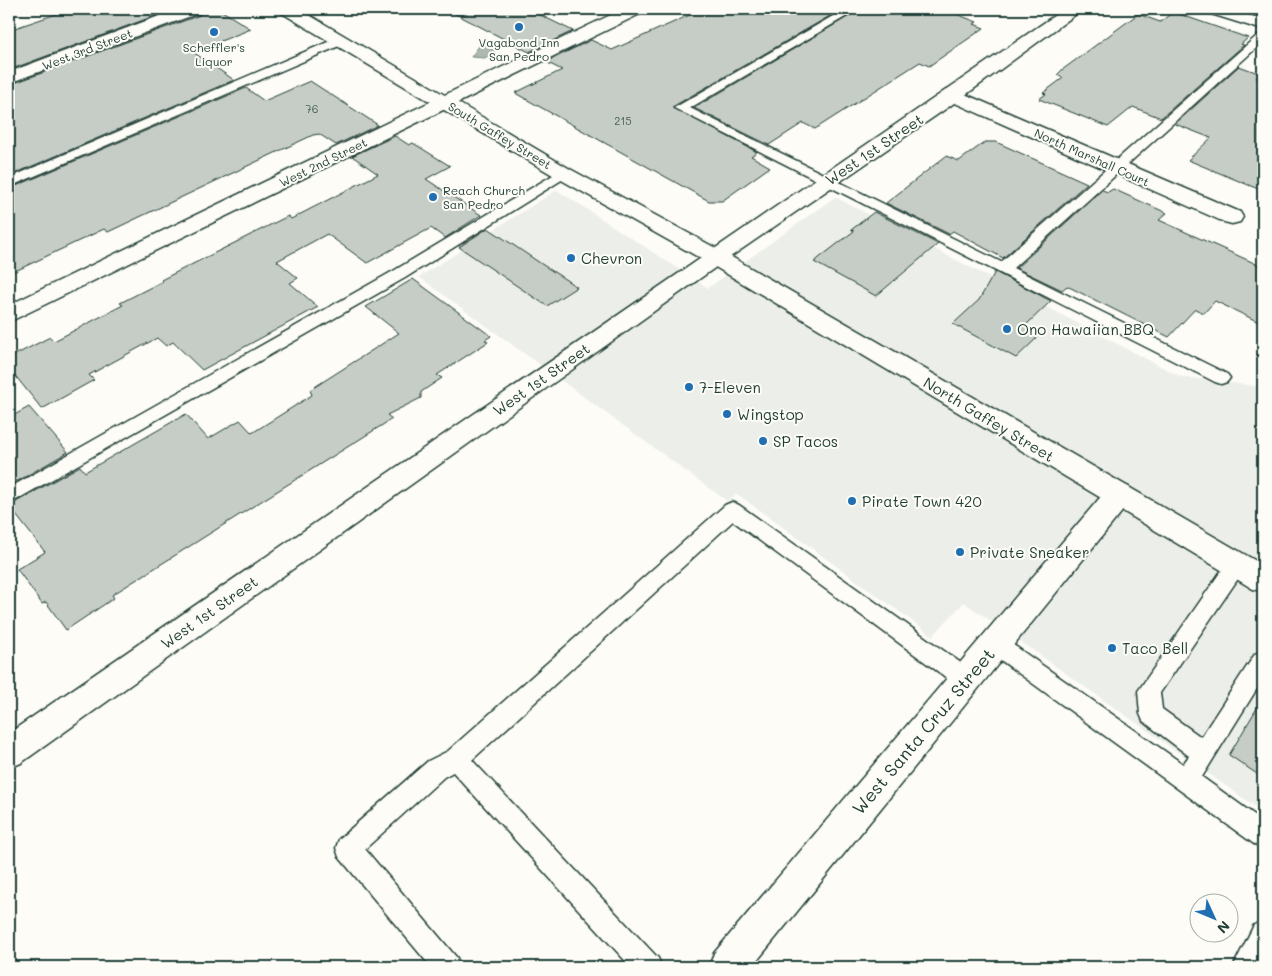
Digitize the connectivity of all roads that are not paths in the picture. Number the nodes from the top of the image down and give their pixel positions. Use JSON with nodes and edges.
{"nodes":[{"id":1,"x":193,"y":9,"type":"edge"},
{"id":2,"x":288,"y":9,"type":"edge"},
{"id":3,"x":636,"y":9,"type":"edge"},
{"id":4,"x":853,"y":9,"type":"edge"},
{"id":5,"x":1074,"y":9,"type":"edge"},
{"id":6,"x":1214,"y":9,"type":"edge"},
{"id":7,"x":1263,"y":25,"type":"edge"},
{"id":8,"x":1263,"y":36,"type":"edge"},
{"id":9,"x":342,"y":40,"type":"junction"},
{"id":10,"x":9,"y":78,"type":"edge"},
{"id":11,"x":953,"y":96,"type":"junction"},
{"id":12,"x":445,"y":102,"type":"junction"},
{"id":13,"x":1116,"y":167,"type":"junction"},
{"id":14,"x":563,"y":173,"type":"junction"},
{"id":15,"x":826,"y":182,"type":"junction"},
{"id":16,"x":9,"y":183,"type":"edge"},
{"id":17,"x":1232,"y":217,"type":"dead end"},
{"id":18,"x":715,"y":257,"type":"junction"},
{"id":19,"x":1003,"y":268,"type":"junction"},
{"id":20,"x":9,"y":314,"type":"edge"},
{"id":21,"x":1221,"y":378,"type":"dead end"},
{"id":22,"x":1119,"y":495,"type":"junction"},
{"id":23,"x":9,"y":497,"type":"edge"},
{"id":24,"x":1237,"y":564,"type":"junction"},
{"id":25,"x":1263,"y":580,"type":"edge"},
{"id":26,"x":995,"y":644,"type":"junction"},
{"id":27,"x":1263,"y":661,"type":"edge"},
{"id":28,"x":967,"y":680,"type":"junction"},
{"id":29,"x":9,"y":752,"type":"edge"},
{"id":30,"x":1204,"y":753,"type":"junction"},
{"id":31,"x":456,"y":759,"type":"junction"},
{"id":32,"x":1186,"y":781,"type":"junction"},
{"id":33,"x":1263,"y":835,"type":"edge"},
{"id":34,"x":1263,"y":934,"type":"edge"},
{"id":35,"x":448,"y":967,"type":"edge"},
{"id":36,"x":649,"y":967,"type":"edge"},
{"id":37,"x":728,"y":967,"type":"edge"},
{"id":38,"x":1246,"y":967,"type":"edge"}],
"edges":[{"from":1,"to":10,"type":"street","name":"West 3rd Street"},
{"from":2,"to":9,"type":"street","name":"South Gaffey Street"},
{"from":3,"to":12,"type":"street","name":"West 2nd Street"},
{"from":4,"to":15,"type":"lane"},
{"from":5,"to":11,"type":"street","name":"West 1st Street"},
{"from":6,"to":7,"type":"street"},
{"from":8,"to":13,"type":"lane"},
{"from":9,"to":12,"type":"street","name":"South Gaffey Street"},
{"from":9,"to":16,"type":"lane"},
{"from":11,"to":13,"type":"street","name":"North Marshall Court"},
{"from":11,"to":15,"type":"street","name":"West 1st Street"},
{"from":12,"to":14,"type":"street","name":"South Gaffey Street"},
{"from":12,"to":20,"type":"street","name":"West 2nd Street"},
{"from":13,"to":17,"type":"street","name":"North Marshall Court"},
{"from":13,"to":19,"type":"lane"},
{"from":14,"to":18,"type":"street","name":"South Gaffey Street"},
{"from":14,"to":23,"type":"lane"},
{"from":15,"to":18,"type":"street","name":"West 1st Street"},
{"from":15,"to":19,"type":"lane"},
{"from":18,"to":22,"type":"street","name":"North Gaffey Street"},
{"from":18,"to":29,"type":"street","name":"West 1st Street"},
{"from":19,"to":21,"type":"lane"},
{"from":22,"to":24,"type":"street","name":"North Gaffey Street"},
{"from":22,"to":26,"type":"street","name":"West Santa Cruz Street"},
{"from":24,"to":25,"type":"street","name":"North Gaffey Street"},
{"from":24,"to":30,"type":"lane"},
{"from":26,"to":28,"type":"street","name":"West Santa Cruz Street"},
{"from":26,"to":32,"type":"lane"},
{"from":27,"to":30,"type":"lane"},
{"from":28,"to":31,"type":"lane"},
{"from":28,"to":37,"type":"street","name":"West Santa Cruz Street"},
{"from":30,"to":32,"type":"lane"},
{"from":31,"to":35,"type":"lane"},
{"from":31,"to":36,"type":"lane"},
{"from":32,"to":33,"type":"lane"},
{"from":34,"to":38,"type":"lane"}]}
